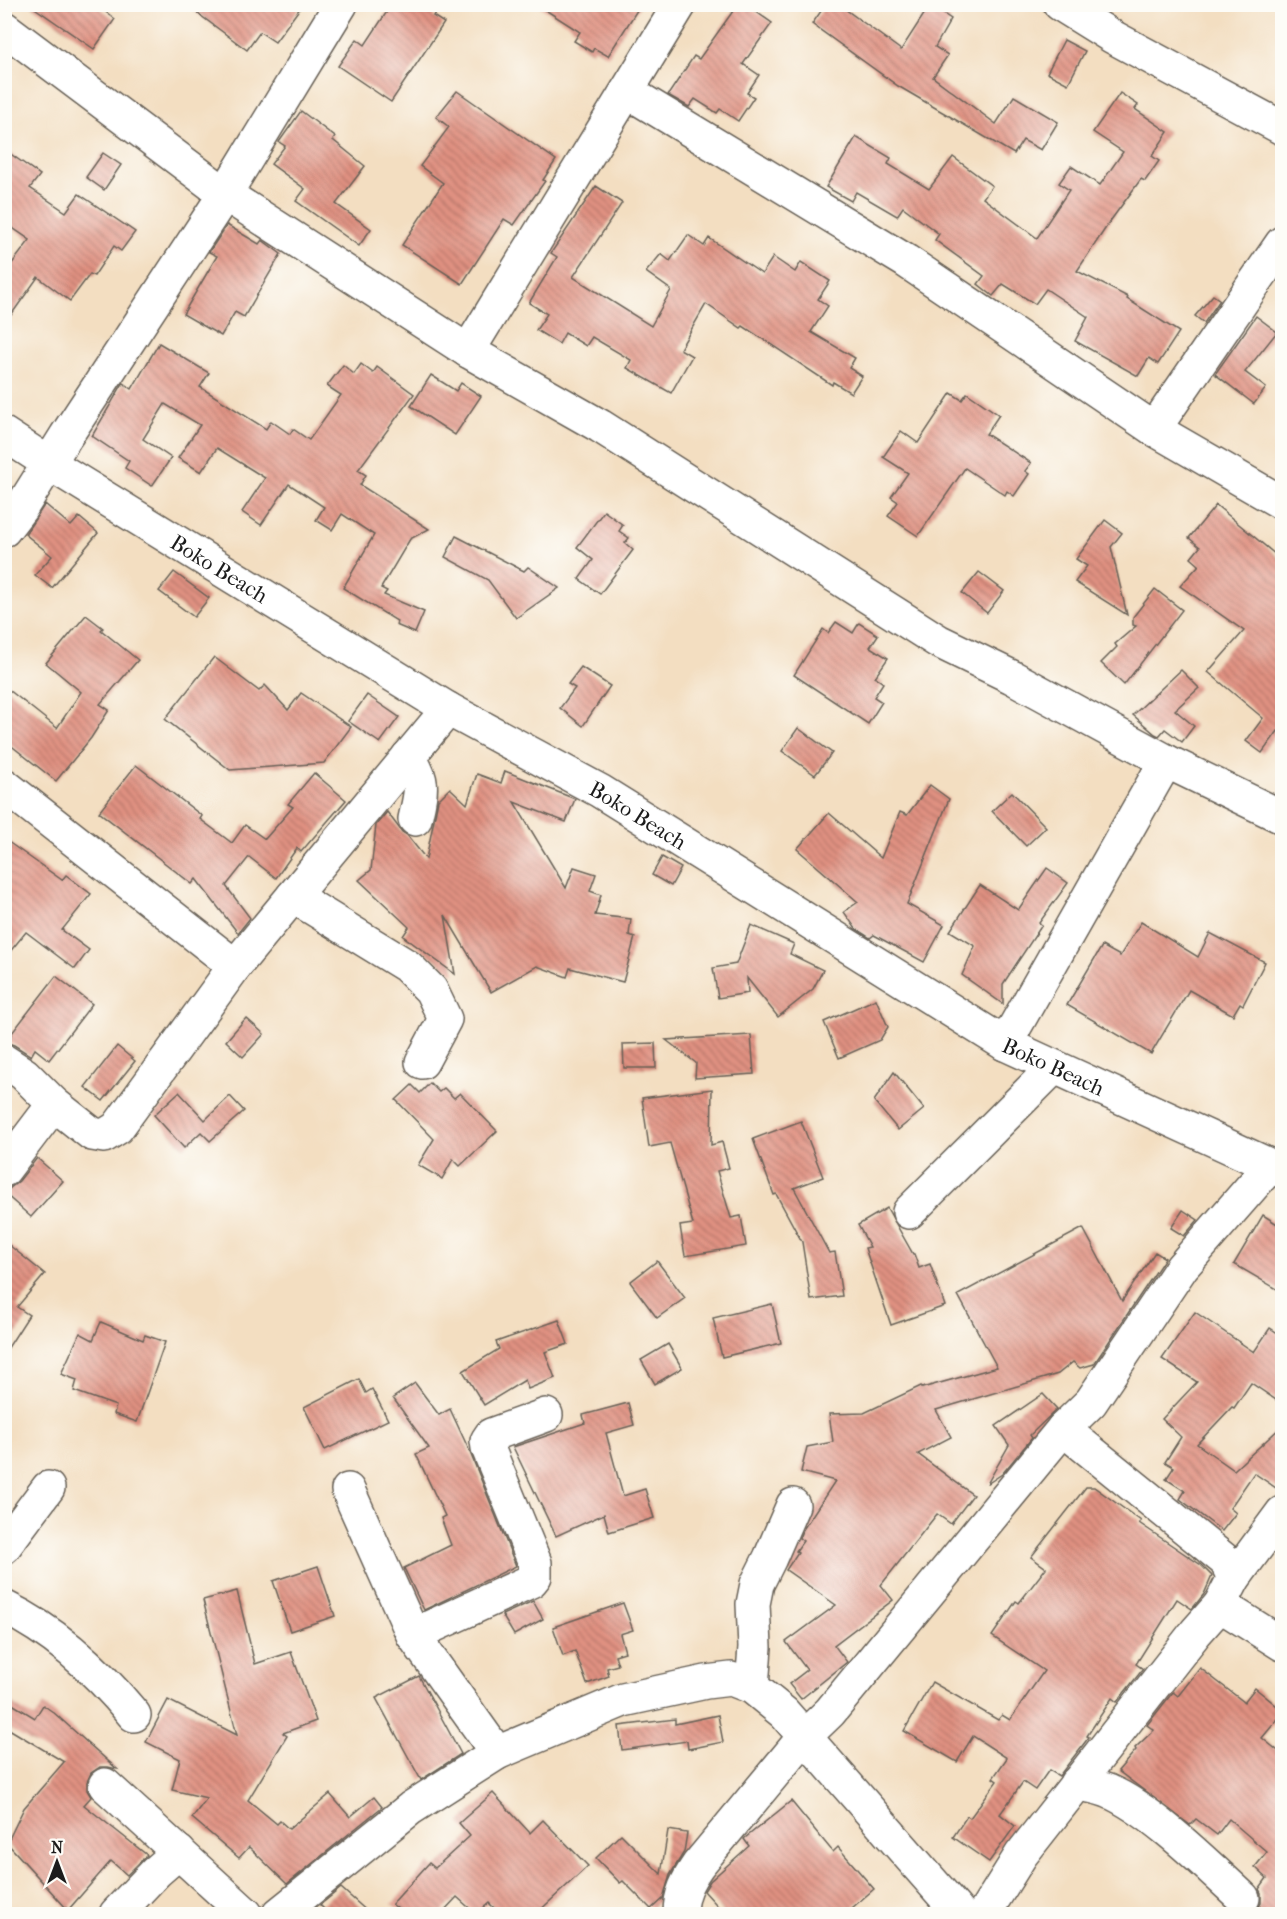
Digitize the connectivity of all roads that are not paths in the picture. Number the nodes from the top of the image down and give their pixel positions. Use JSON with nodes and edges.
{"nodes":[{"id":1,"x":341,"y":4,"type":"edge"},
{"id":2,"x":680,"y":4,"type":"edge"},
{"id":3,"x":1060,"y":4,"type":"edge"},
{"id":4,"x":4,"y":28,"type":"edge"},
{"id":5,"x":628,"y":92,"type":"junction"},
{"id":6,"x":1282,"y":128,"type":"edge"},
{"id":7,"x":225,"y":194,"type":"junction"},
{"id":8,"x":1282,"y":243,"type":"edge"},
{"id":9,"x":468,"y":351,"type":"junction"},
{"id":10,"x":1154,"y":429,"type":"junction"},
{"id":11,"x":4,"y":434,"type":"edge"},
{"id":12,"x":50,"y":464,"type":"junction"},
{"id":13,"x":1282,"y":503,"type":"edge"},
{"id":14,"x":4,"y":530,"type":"edge"},
{"id":15,"x":448,"y":710,"type":"junction"},
{"id":16,"x":408,"y":757,"type":"junction"},
{"id":17,"x":1166,"y":761,"type":"junction"},
{"id":18,"x":4,"y":785,"type":"edge"},
{"id":19,"x":1282,"y":817,"type":"edge"},
{"id":20,"x":415,"y":819,"type":"dead end"},
{"id":21,"x":293,"y":897,"type":"junction"},
{"id":22,"x":236,"y":966,"type":"junction"},
{"id":23,"x":1005,"y":1044,"type":"junction"},
{"id":24,"x":4,"y":1061,"type":"edge"},
{"id":25,"x":422,"y":1062,"type":"dead end"},
{"id":26,"x":1054,"y":1067,"type":"junction"},
{"id":27,"x":54,"y":1104,"type":"junction"},
{"id":28,"x":1276,"y":1168,"type":"edge"},
{"id":29,"x":4,"y":1170,"type":"edge"},
{"id":30,"x":909,"y":1212,"type":"dead end"},
{"id":31,"x":546,"y":1415,"type":"dead end"},
{"id":32,"x":1063,"y":1429,"type":"junction"},
{"id":33,"x":48,"y":1488,"type":"dead end"},
{"id":34,"x":348,"y":1490,"type":"dead end"},
{"id":35,"x":794,"y":1505,"type":"dead end"},
{"id":36,"x":1282,"y":1513,"type":"edge"},
{"id":37,"x":4,"y":1547,"type":"edge"},
{"id":38,"x":1227,"y":1592,"type":"junction"},
{"id":39,"x":4,"y":1607,"type":"edge"},
{"id":40,"x":413,"y":1635,"type":"junction"},
{"id":41,"x":1282,"y":1644,"type":"edge"},
{"id":42,"x":752,"y":1687,"type":"junction"},
{"id":43,"x":134,"y":1715,"type":"dead end"},
{"id":44,"x":805,"y":1737,"type":"junction"},
{"id":45,"x":497,"y":1753,"type":"junction"},
{"id":46,"x":1076,"y":1784,"type":"junction"},
{"id":47,"x":105,"y":1785,"type":"dead end"},
{"id":48,"x":179,"y":1852,"type":"junction"},
{"id":49,"x":1244,"y":1898,"type":"dead end"},
{"id":50,"x":116,"y":1914,"type":"edge"},
{"id":51,"x":246,"y":1914,"type":"edge"},
{"id":52,"x":279,"y":1914,"type":"edge"},
{"id":53,"x":680,"y":1914,"type":"edge"},
{"id":54,"x":960,"y":1914,"type":"edge"},
{"id":55,"x":984,"y":1914,"type":"edge"}],
"edges":[{"from":1,"to":7,"type":"street"},
{"from":2,"to":5,"type":"street"},
{"from":3,"to":6,"type":"street"},
{"from":4,"to":7,"type":"street"},
{"from":5,"to":9,"type":"street"},
{"from":5,"to":10,"type":"street"},
{"from":7,"to":9,"type":"street"},
{"from":7,"to":12,"type":"street"},
{"from":8,"to":10,"type":"street"},
{"from":9,"to":17,"type":"street"},
{"from":10,"to":13,"type":"street"},
{"from":11,"to":12,"type":"street","name":"Boko Beach"},
{"from":12,"to":14,"type":"street"},
{"from":12,"to":15,"type":"street","name":"Boko Beach"},
{"from":15,"to":16,"type":"street"},
{"from":15,"to":23,"type":"street","name":"Boko Beach"},
{"from":16,"to":20,"type":"street"},
{"from":16,"to":21,"type":"street"},
{"from":17,"to":19,"type":"street"},
{"from":17,"to":23,"type":"street"},
{"from":18,"to":22,"type":"street"},
{"from":21,"to":22,"type":"street"},
{"from":21,"to":25,"type":"street"},
{"from":22,"to":27,"type":"street"},
{"from":23,"to":26,"type":"street","name":"Boko Beach"},
{"from":24,"to":27,"type":"street"},
{"from":26,"to":28,"type":"street","name":"Boko Beach"},
{"from":26,"to":30,"type":"street"},
{"from":27,"to":29,"type":"street"},
{"from":28,"to":32,"type":"street"},
{"from":31,"to":40,"type":"street"},
{"from":32,"to":38,"type":"street"},
{"from":32,"to":44,"type":"street"},
{"from":33,"to":37,"type":"street"},
{"from":34,"to":40,"type":"street"},
{"from":35,"to":42,"type":"street"},
{"from":36,"to":38,"type":"street"},
{"from":38,"to":41,"type":"street"},
{"from":38,"to":46,"type":"street"},
{"from":39,"to":43,"type":"street"},
{"from":40,"to":45,"type":"street"},
{"from":42,"to":44,"type":"street"},
{"from":42,"to":45,"type":"street"},
{"from":44,"to":53,"type":"street"},
{"from":44,"to":54,"type":"street"},
{"from":45,"to":52,"type":"street"},
{"from":46,"to":49,"type":"street"},
{"from":46,"to":55,"type":"street"},
{"from":47,"to":48,"type":"street"},
{"from":48,"to":50,"type":"street"},
{"from":48,"to":51,"type":"street"}]}
